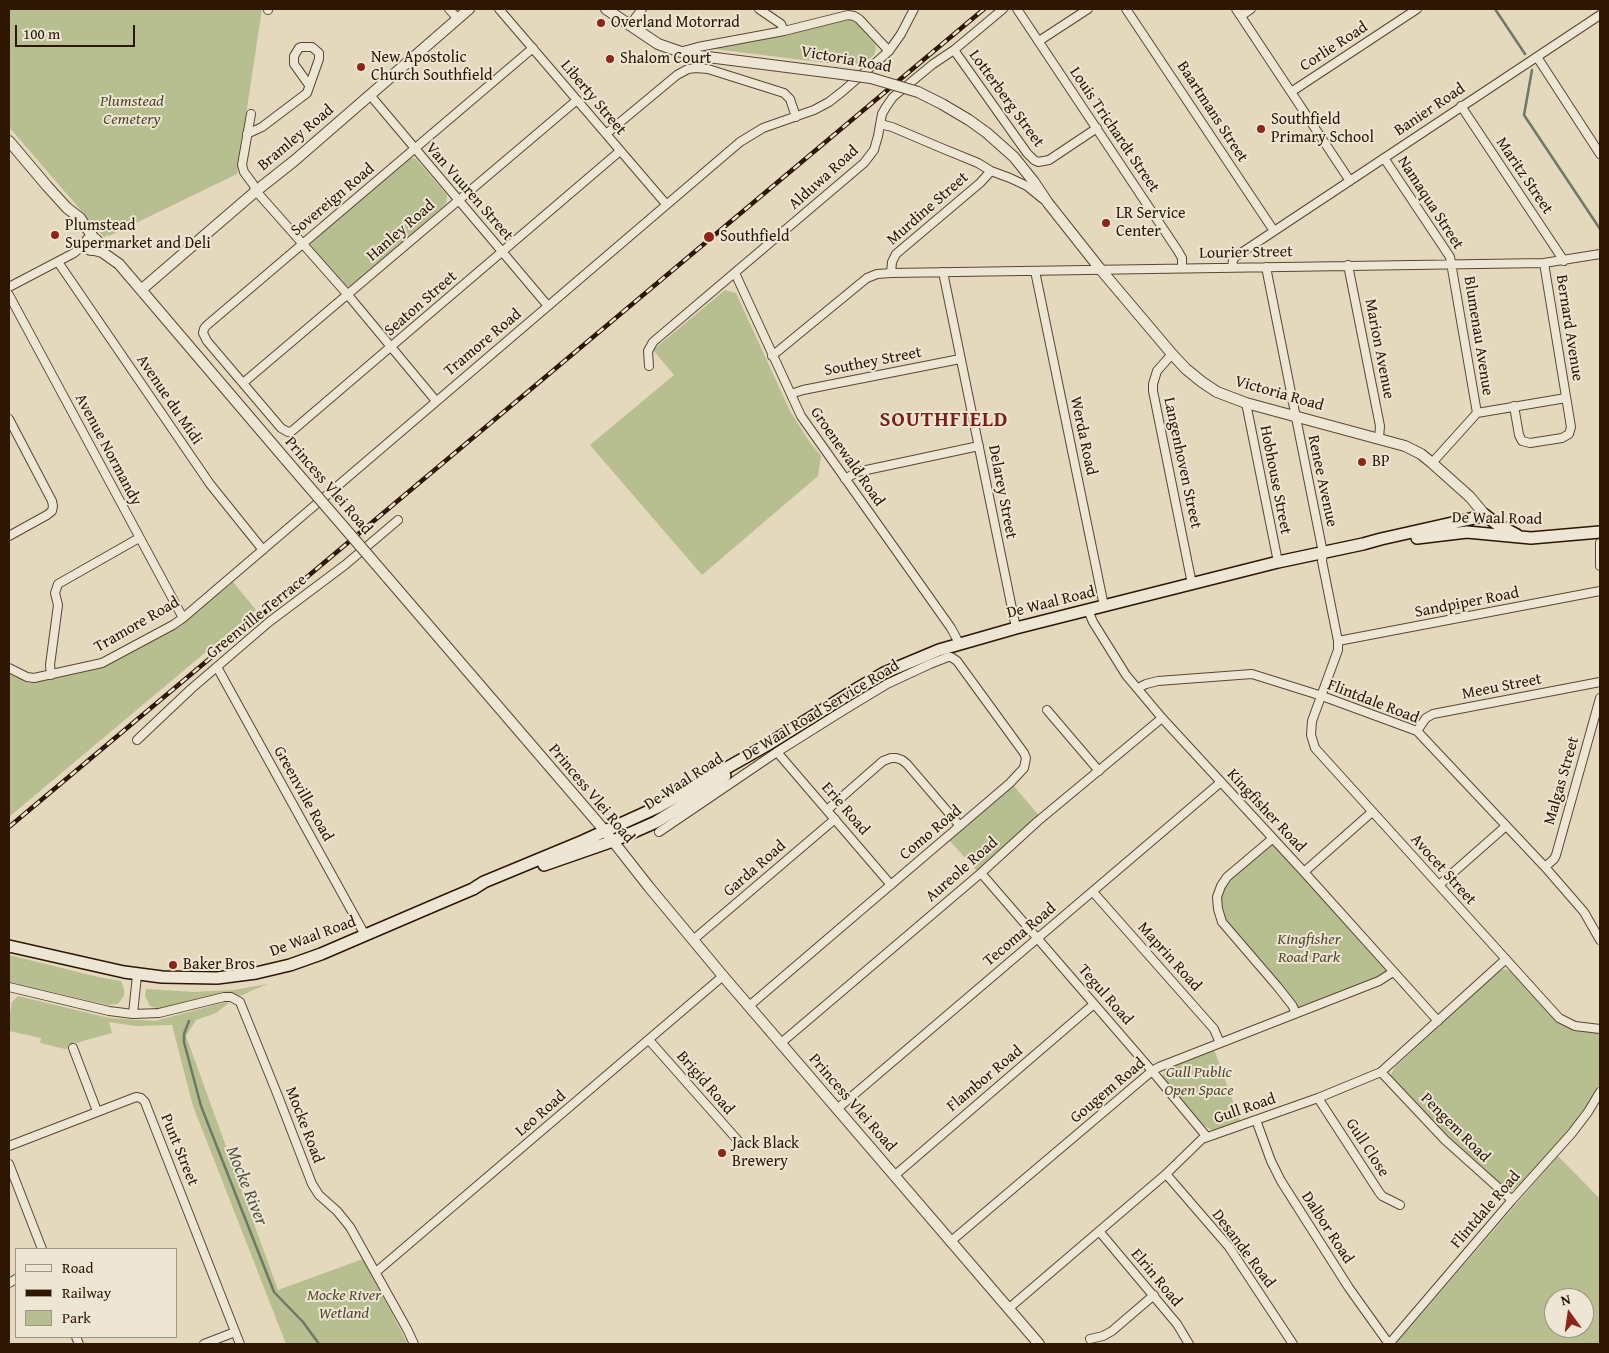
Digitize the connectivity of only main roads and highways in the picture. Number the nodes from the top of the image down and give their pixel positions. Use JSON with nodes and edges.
{"nodes":[{"id":1,"x":1485,"y":515,"type":"junction"},
{"id":2,"x":1473,"y":532,"type":"junction"},
{"id":3,"x":1600,"y":532,"type":"edge"},
{"id":4,"x":1522,"y":537,"type":"junction"},
{"id":5,"x":1363,"y":544,"type":"junction"},
{"id":6,"x":767,"y":745,"type":"junction"},
{"id":7,"x":473,"y":889,"type":"junction"},
{"id":8,"x":9,"y":946,"type":"edge"}],
"edges":[{"from":1,"to":2,"type":"main road"},
{"from":1,"to":4,"type":"main road","name":"Victoria Road"},
{"from":1,"to":5,"type":"main road","name":"De Waal Road"},
{"from":2,"to":4,"type":"main road","name":"De Waal Road"},
{"from":2,"to":5,"type":"main road","name":"De Waal Road"},
{"from":3,"to":4,"type":"main road","name":"De Waal Road"},
{"from":5,"to":6,"type":"main road","name":"De Waal Road"},
{"from":6,"to":7,"type":"main road","name":"De Waal Road"},
{"from":6,"to":7,"type":"main road","name":"De Waal Road"},
{"from":7,"to":8,"type":"main road","name":"De Waal Road"}]}
